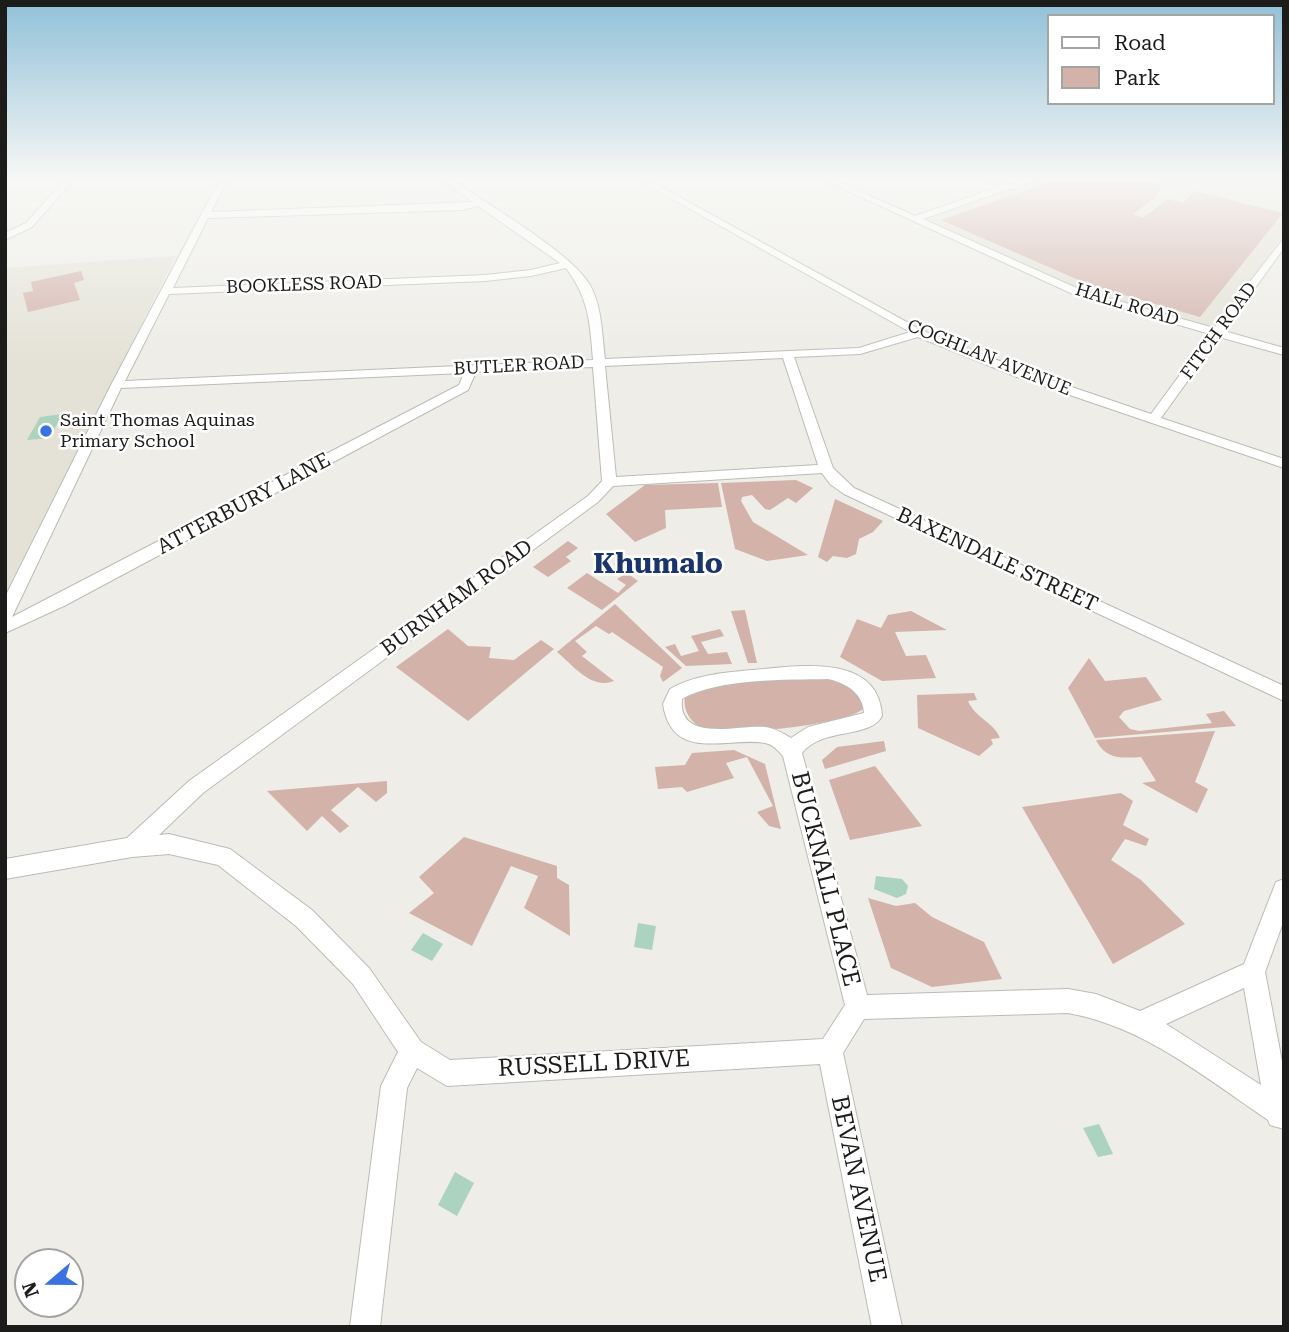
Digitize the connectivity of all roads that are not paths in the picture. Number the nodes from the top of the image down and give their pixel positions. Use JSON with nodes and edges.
{"nodes":[{"id":1,"x":192,"y":239,"type":"edge"},
{"id":2,"x":532,"y":239,"type":"edge"},
{"id":3,"x":749,"y":239,"type":"edge"},
{"id":4,"x":960,"y":239,"type":"edge"},
{"id":5,"x":1284,"y":241,"type":"edge"},
{"id":6,"x":568,"y":264,"type":"junction"},
{"id":7,"x":165,"y":291,"type":"junction"},
{"id":8,"x":1219,"y":332,"type":"junction"},
{"id":9,"x":919,"y":333,"type":"junction"},
{"id":10,"x":1284,"y":352,"type":"edge"},
{"id":11,"x":787,"y":354,"type":"junction"},
{"id":12,"x":599,"y":362,"type":"junction"},
{"id":13,"x":471,"y":369,"type":"junction"},
{"id":14,"x":117,"y":385,"type":"junction"},
{"id":15,"x":1153,"y":420,"type":"junction"},
{"id":16,"x":1284,"y":464,"type":"edge"},
{"id":17,"x":826,"y":469,"type":"junction"},
{"id":18,"x":609,"y":481,"type":"junction"},
{"id":19,"x":5,"y":614,"type":"edge"},
{"id":20,"x":5,"y":627,"type":"edge"},
{"id":21,"x":1284,"y":694,"type":"edge"},
{"id":22,"x":792,"y":752,"type":"junction"},
{"id":23,"x":132,"y":846,"type":"junction"},
{"id":24,"x":5,"y":869,"type":"edge"},
{"id":25,"x":1284,"y":889,"type":"edge"},
{"id":26,"x":1253,"y":972,"type":"junction"},
{"id":27,"x":858,"y":1007,"type":"junction"},
{"id":28,"x":1131,"y":1020,"type":"junction"},
{"id":29,"x":412,"y":1051,"type":"junction"},
{"id":30,"x":830,"y":1051,"type":"junction"},
{"id":31,"x":1281,"y":1117,"type":"edge"},
{"id":32,"x":365,"y":1327,"type":"edge"},
{"id":33,"x":887,"y":1327,"type":"edge"}],
"edges":[{"from":1,"to":7,"type":"street"},
{"from":2,"to":6,"type":"street"},
{"from":3,"to":9,"type":"street","name":"COGHLAN AVENUE"},
{"from":4,"to":8,"type":"street","name":"HALL ROAD"},
{"from":5,"to":8,"type":"street","name":"FITCH ROAD"},
{"from":6,"to":7,"type":"street","name":"BOOKLESS ROAD"},
{"from":6,"to":12,"type":"street"},
{"from":7,"to":14,"type":"street"},
{"from":8,"to":10,"type":"street","name":"HALL ROAD"},
{"from":8,"to":15,"type":"street","name":"FITCH ROAD"},
{"from":9,"to":11,"type":"street","name":"BUTLER ROAD"},
{"from":9,"to":15,"type":"street","name":"COGHLAN AVENUE"},
{"from":11,"to":12,"type":"street","name":"BUTLER ROAD"},
{"from":11,"to":17,"type":"street"},
{"from":12,"to":13,"type":"street","name":"BUTLER ROAD"},
{"from":12,"to":18,"type":"street"},
{"from":13,"to":14,"type":"street","name":"BUTLER ROAD"},
{"from":13,"to":20,"type":"street","name":"ATTERBURY LANE"},
{"from":14,"to":19,"type":"street"},
{"from":15,"to":16,"type":"street","name":"COGHLAN AVENUE"},
{"from":17,"to":18,"type":"street"},
{"from":17,"to":21,"type":"street","name":"BAXENDALE STREET"},
{"from":18,"to":23,"type":"street","name":"BURNHAM ROAD"},
{"from":22,"to":22,"type":"street","name":"BUCKNALL PLACE"},
{"from":22,"to":27,"type":"street","name":"BUCKNALL PLACE"},
{"from":23,"to":24,"type":"street","name":"RUSSELL DRIVE"},
{"from":23,"to":29,"type":"street","name":"RUSSELL DRIVE"},
{"from":25,"to":26,"type":"street"},
{"from":26,"to":28,"type":"street"},
{"from":26,"to":31,"type":"street"},
{"from":27,"to":28,"type":"street"},
{"from":27,"to":30,"type":"street"},
{"from":28,"to":31,"type":"street"},
{"from":29,"to":30,"type":"street","name":"RUSSELL DRIVE"},
{"from":29,"to":32,"type":"street"},
{"from":30,"to":33,"type":"street","name":"BEVAN AVENUE"}]}
